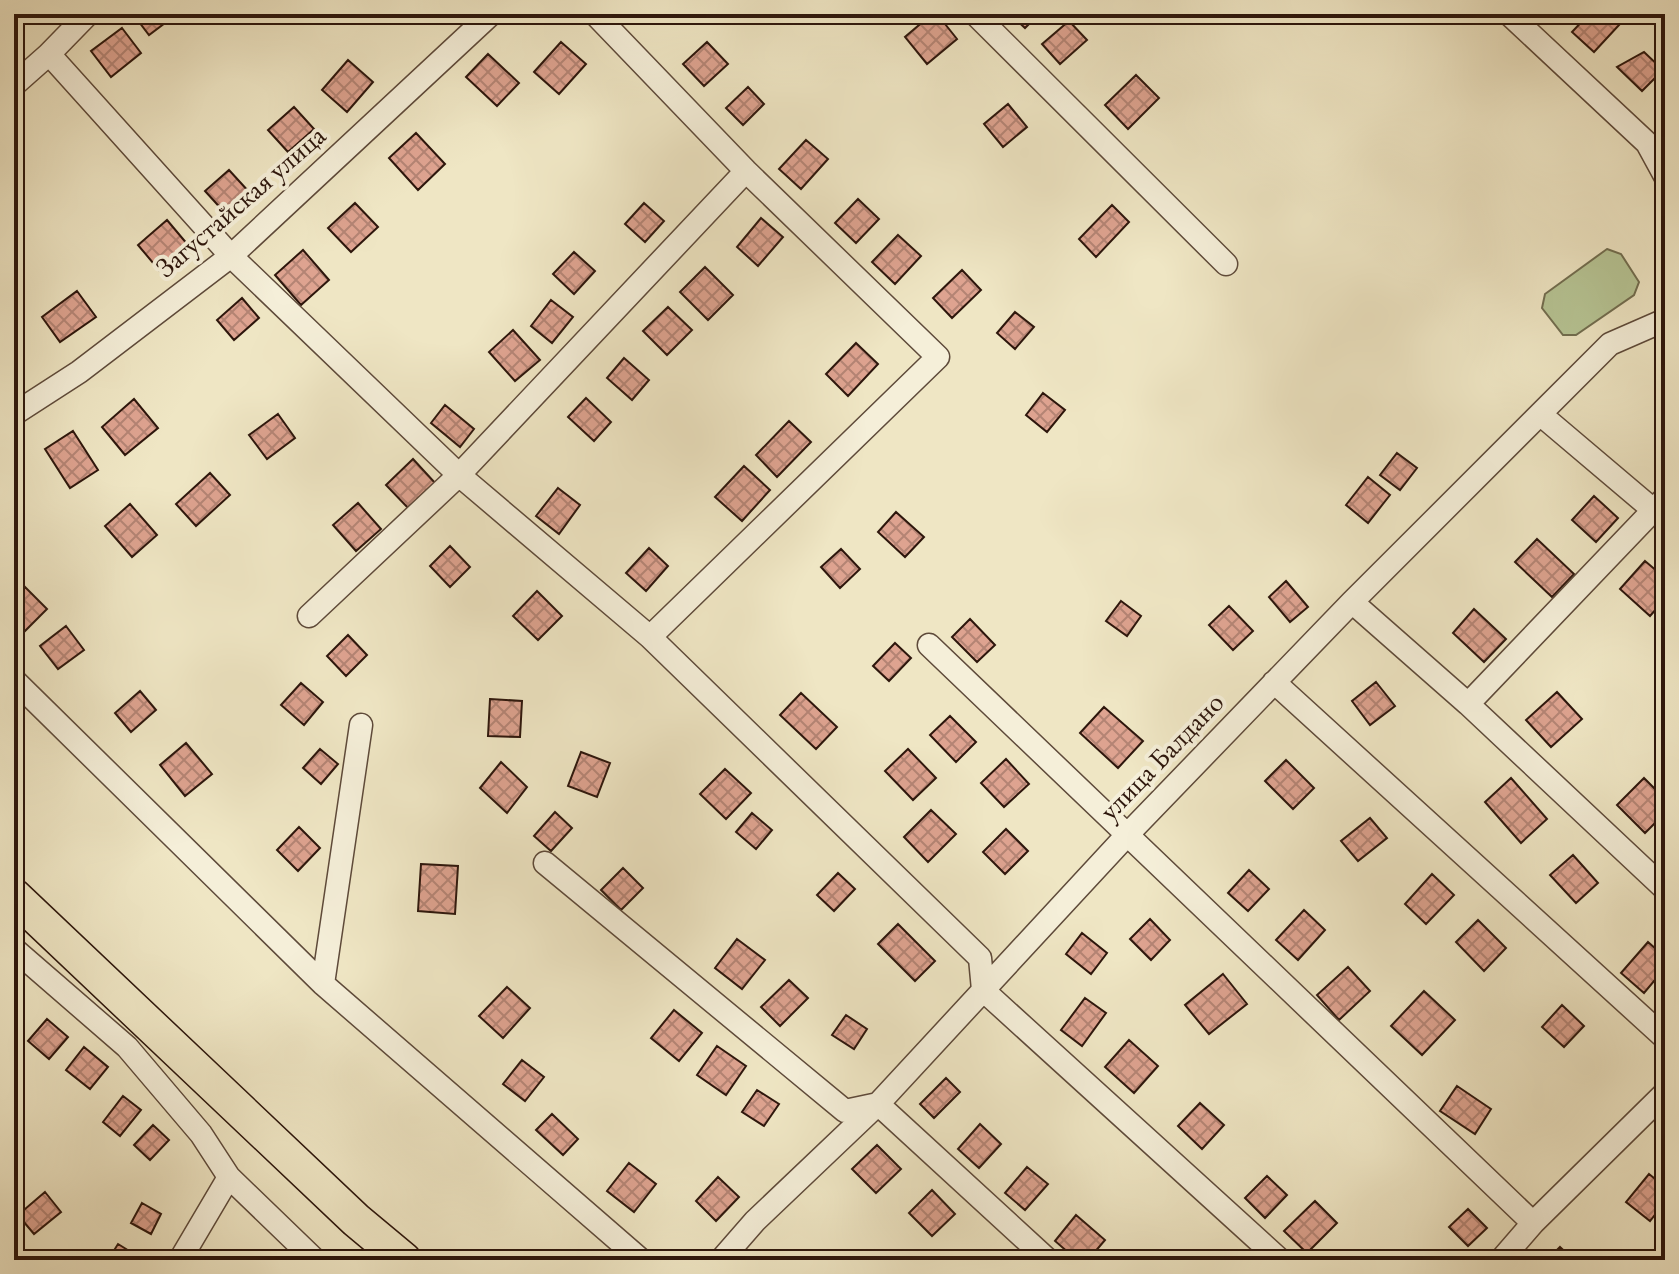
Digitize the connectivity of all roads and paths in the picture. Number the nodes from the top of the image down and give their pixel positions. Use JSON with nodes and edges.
{"nodes":[{"id":1,"x":88,"y":14,"type":"edge"},
{"id":2,"x":491,"y":14,"type":"edge"},
{"id":3,"x":595,"y":14,"type":"edge"},
{"id":4,"x":975,"y":14,"type":"edge"},
{"id":5,"x":1509,"y":14,"type":"edge"},
{"id":6,"x":49,"y":54,"type":"junction"},
{"id":7,"x":14,"y":85,"type":"edge"},
{"id":8,"x":746,"y":171,"type":"junction"},
{"id":9,"x":1665,"y":176,"type":"edge"},
{"id":10,"x":231,"y":256,"type":"junction"},
{"id":11,"x":1226,"y":264,"type":"dead end"},
{"id":12,"x":1665,"y":320,"type":"edge"},
{"id":13,"x":14,"y":414,"type":"edge"},
{"id":14,"x":1540,"y":414,"type":"junction"},
{"id":15,"x":459,"y":475,"type":"junction"},
{"id":16,"x":1661,"y":509,"type":"edge"},
{"id":17,"x":1352,"y":602,"type":"junction"},
{"id":18,"x":309,"y":616,"type":"dead end"},
{"id":19,"x":650,"y":637,"type":"junction"},
{"id":20,"x":929,"y":645,"type":"dead end"},
{"id":21,"x":14,"y":680,"type":"edge"},
{"id":22,"x":1274,"y":682,"type":"junction"},
{"id":23,"x":1468,"y":704,"type":"junction"},
{"id":24,"x":361,"y":725,"type":"dead end"},
{"id":25,"x":1127,"y":835,"type":"junction"},
{"id":26,"x":545,"y":863,"type":"dead end"},
{"id":27,"x":1665,"y":889,"type":"edge"},
{"id":28,"x":14,"y":896,"type":"edge"},
{"id":29,"x":14,"y":949,"type":"edge"},
{"id":30,"x":323,"y":984,"type":"junction"},
{"id":31,"x":983,"y":990,"type":"junction"},
{"id":32,"x":1665,"y":1038,"type":"edge"},
{"id":33,"x":1665,"y":1093,"type":"edge"},
{"id":34,"x":878,"y":1104,"type":"junction"},
{"id":35,"x":229,"y":1177,"type":"junction"},
{"id":36,"x":1533,"y":1223,"type":"junction"},
{"id":37,"x":180,"y":1260,"type":"edge"},
{"id":38,"x":315,"y":1260,"type":"edge"},
{"id":39,"x":404,"y":1260,"type":"edge"},
{"id":40,"x":641,"y":1260,"type":"edge"},
{"id":41,"x":721,"y":1260,"type":"edge"},
{"id":42,"x":1048,"y":1260,"type":"edge"},
{"id":43,"x":1280,"y":1260,"type":"edge"},
{"id":44,"x":1501,"y":1260,"type":"edge"}],
"edges":[{"from":1,"to":6,"type":"street"},
{"from":2,"to":10,"type":"street","name":"Загустайская улица"},
{"from":3,"to":8,"type":"street"},
{"from":4,"to":11,"type":"street"},
{"from":5,"to":9,"type":"street"},
{"from":6,"to":7,"type":"street"},
{"from":6,"to":10,"type":"street"},
{"from":8,"to":15,"type":"street"},
{"from":8,"to":19,"type":"street"},
{"from":10,"to":13,"type":"street","name":"Загустайская улица"},
{"from":10,"to":15,"type":"street"},
{"from":12,"to":14,"type":"street","name":"улица Балдано"},
{"from":14,"to":16,"type":"street"},
{"from":14,"to":17,"type":"street","name":"улица Балдано"},
{"from":15,"to":18,"type":"street"},
{"from":15,"to":19,"type":"street"},
{"from":16,"to":23,"type":"street"},
{"from":17,"to":22,"type":"street","name":"улица Балдано"},
{"from":17,"to":23,"type":"street"},
{"from":19,"to":31,"type":"street"},
{"from":20,"to":25,"type":"street"},
{"from":21,"to":30,"type":"street"},
{"from":22,"to":25,"type":"street","name":"улица Балдано"},
{"from":22,"to":32,"type":"street"},
{"from":23,"to":27,"type":"street"},
{"from":24,"to":30,"type":"street"},
{"from":25,"to":31,"type":"street","name":"улица Балдано"},
{"from":25,"to":36,"type":"street"},
{"from":26,"to":34,"type":"street"},
{"from":28,"to":39,"type":"main road"},
{"from":29,"to":35,"type":"street"},
{"from":30,"to":40,"type":"street"},
{"from":31,"to":34,"type":"street","name":"улица Балдано"},
{"from":31,"to":43,"type":"street"},
{"from":33,"to":36,"type":"street"},
{"from":34,"to":41,"type":"street","name":"улица Балдано"},
{"from":34,"to":42,"type":"street"},
{"from":35,"to":37,"type":"street"},
{"from":35,"to":38,"type":"street"},
{"from":36,"to":44,"type":"street"}]}
